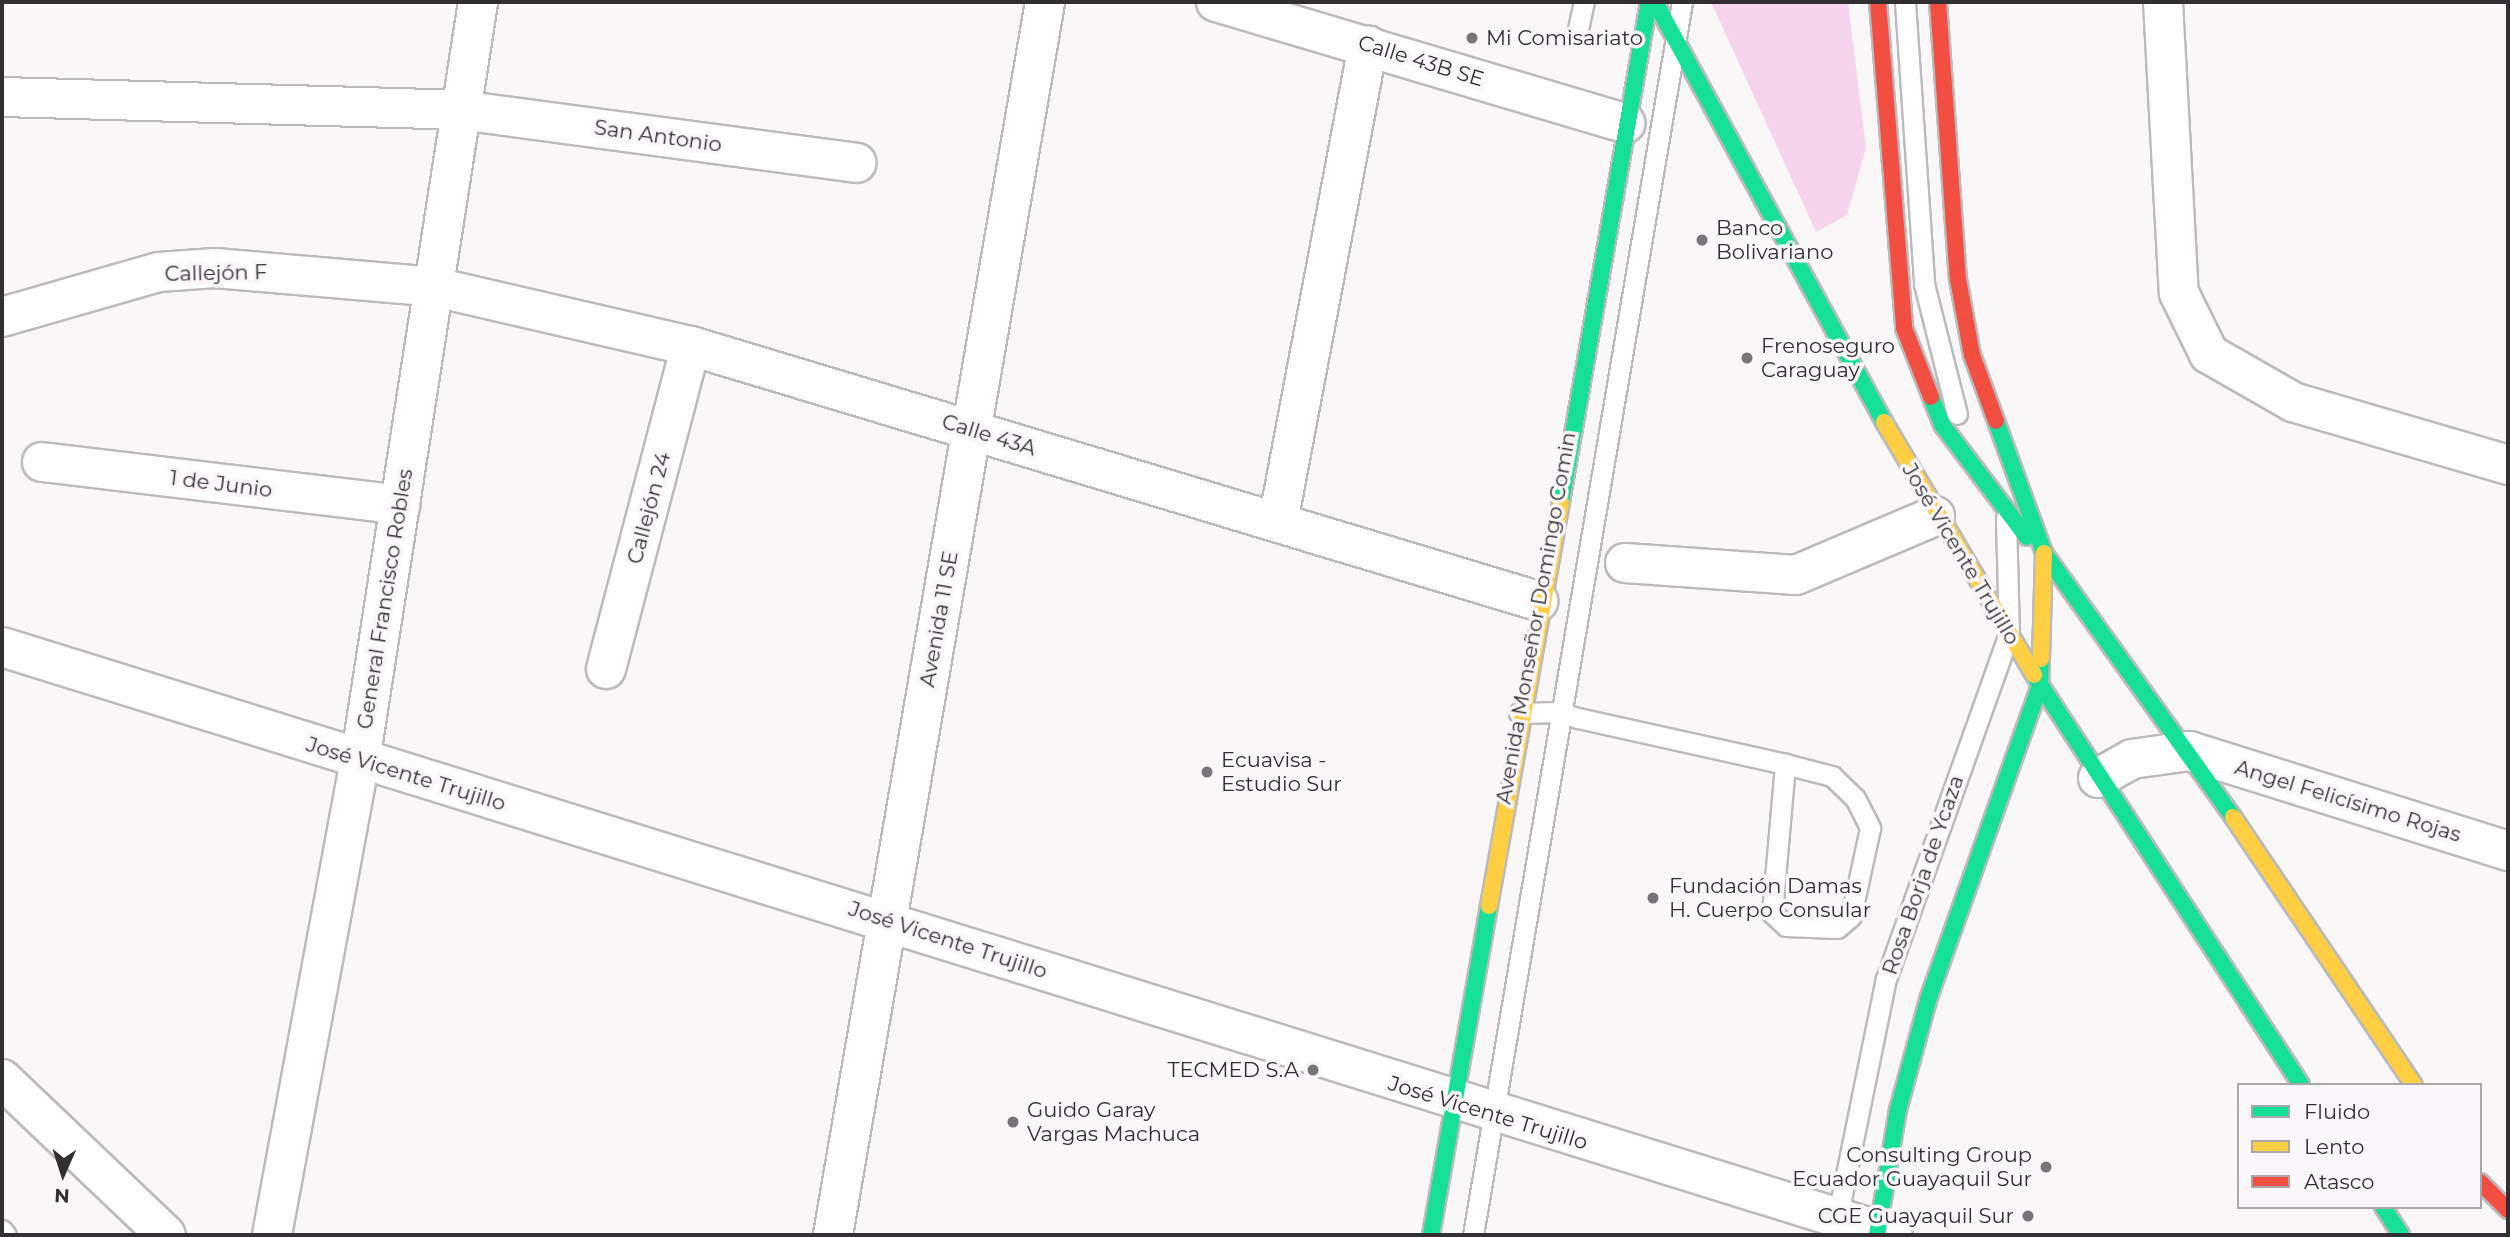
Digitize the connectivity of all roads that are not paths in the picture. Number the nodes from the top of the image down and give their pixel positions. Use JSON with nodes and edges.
{"nodes":[{"id":1,"x":478,"y":2,"type":"edge"},
{"id":2,"x":1045,"y":2,"type":"edge"},
{"id":3,"x":1216,"y":2,"type":"edge"},
{"id":4,"x":1584,"y":2,"type":"edge"},
{"id":5,"x":1649,"y":2,"type":"edge"},
{"id":6,"x":1655,"y":2,"type":"edge"},
{"id":7,"x":1682,"y":2,"type":"edge"},
{"id":8,"x":1878,"y":2,"type":"edge"},
{"id":9,"x":1905,"y":2,"type":"edge"},
{"id":10,"x":1938,"y":2,"type":"edge"},
{"id":11,"x":2163,"y":2,"type":"edge"},
{"id":12,"x":1577,"y":34,"type":"dead end"},
{"id":13,"x":1675,"y":39,"type":"junction"},
{"id":14,"x":1368,"y":45,"type":"junction"},
{"id":15,"x":2,"y":97,"type":"edge"},
{"id":16,"x":460,"y":110,"type":"junction"},
{"id":17,"x":1625,"y":124,"type":"junction"},
{"id":18,"x":856,"y":163,"type":"dead end"},
{"id":19,"x":435,"y":286,"type":"junction"},
{"id":20,"x":2,"y":317,"type":"edge"},
{"id":21,"x":691,"y":346,"type":"junction"},
{"id":22,"x":972,"y":430,"type":"junction"},
{"id":23,"x":42,"y":462,"type":"dead end"},
{"id":24,"x":2508,"y":465,"type":"edge"},
{"id":25,"x":400,"y":505,"type":"junction"},
{"id":26,"x":1935,"y":516,"type":"junction"},
{"id":27,"x":2006,"y":517,"type":"junction"},
{"id":28,"x":1278,"y":522,"type":"junction"},
{"id":29,"x":2044,"y":553,"type":"junction"},
{"id":30,"x":1625,"y":563,"type":"dead end"},
{"id":31,"x":1538,"y":601,"type":"junction"},
{"id":32,"x":2009,"y":634,"type":"junction"},
{"id":33,"x":2,"y":647,"type":"edge"},
{"id":34,"x":606,"y":669,"type":"dead end"},
{"id":35,"x":2040,"y":685,"type":"junction"},
{"id":36,"x":1559,"y":712,"type":"junction"},
{"id":37,"x":1519,"y":713,"type":"junction"},
{"id":38,"x":2189,"y":751,"type":"junction"},
{"id":39,"x":360,"y":761,"type":"junction"},
{"id":40,"x":1785,"y":764,"type":"junction"},
{"id":41,"x":2098,"y":778,"type":"junction"},
{"id":42,"x":2508,"y":851,"type":"edge"},
{"id":43,"x":887,"y":920,"type":"junction"},
{"id":44,"x":2,"y":1079,"type":"edge"},
{"id":45,"x":2300,"y":1083,"type":"edge"},
{"id":46,"x":2413,"y":1083,"type":"edge"},
{"id":47,"x":1453,"y":1103,"type":"junction"},
{"id":48,"x":1494,"y":1115,"type":"junction"},
{"id":49,"x":2482,"y":1184,"type":"edge"},
{"id":50,"x":2383,"y":1209,"type":"edge"},
{"id":51,"x":2508,"y":1210,"type":"edge"},
{"id":52,"x":1835,"y":1227,"type":"edge"},
{"id":53,"x":275,"y":1234,"type":"edge"},
{"id":54,"x":1883,"y":1234,"type":"edge"},
{"id":55,"x":166,"y":1235,"type":"edge"},
{"id":56,"x":832,"y":1235,"type":"edge"},
{"id":57,"x":1431,"y":1235,"type":"edge"},
{"id":58,"x":1473,"y":1235,"type":"edge"},
{"id":59,"x":2401,"y":1235,"type":"edge"}],
"edges":[{"from":1,"to":16,"type":"street","name":"General Francisco Robles"},
{"from":2,"to":22,"type":"street","name":"Avenida 11 SE"},
{"from":3,"to":14,"type":"street","name":"Calle 43B SE"},
{"from":4,"to":12,"type":"lane"},
{"from":5,"to":17,"type":"main road","name":"Avenida Monseñor Domingo Comin"},
{"from":6,"to":13,"type":"main road","name":"José Vicente Trujillo"},
{"from":7,"to":13,"type":"lane","name":"Avenida Monseñor Domingo Comin"},
{"from":8,"to":27,"type":"main road"},
{"from":9,"to":27,"type":"lane"},
{"from":10,"to":29,"type":"main road"},
{"from":11,"to":24,"type":"street"},
{"from":13,"to":26,"type":"main road","name":"José Vicente Trujillo"},
{"from":13,"to":36,"type":"lane","name":"Avenida Monseñor Domingo Comin"},
{"from":14,"to":17,"type":"street","name":"Calle 43B SE"},
{"from":14,"to":28,"type":"street"},
{"from":15,"to":16,"type":"street","name":"San Antonio"},
{"from":16,"to":18,"type":"street","name":"San Antonio"},
{"from":16,"to":19,"type":"street","name":"General Francisco Robles"},
{"from":17,"to":31,"type":"main road","name":"Avenida Monseñor Domingo Comin"},
{"from":19,"to":20,"type":"street","name":"Callejón F"},
{"from":19,"to":21,"type":"street","name":"Calle 43A"},
{"from":19,"to":25,"type":"street","name":"General Francisco Robles"},
{"from":21,"to":22,"type":"street","name":"Calle 43A"},
{"from":21,"to":34,"type":"street","name":"Callejón 24"},
{"from":22,"to":28,"type":"street","name":"Calle 43A"},
{"from":22,"to":43,"type":"street","name":"Avenida 11 SE"},
{"from":23,"to":25,"type":"street","name":"1 de Junio"},
{"from":25,"to":39,"type":"street","name":"General Francisco Robles"},
{"from":26,"to":30,"type":"street"},
{"from":26,"to":32,"type":"main road","name":"José Vicente Trujillo"},
{"from":27,"to":29,"type":"main road"},
{"from":27,"to":32,"type":"lane","name":"Rosa Borja de Ycaza"},
{"from":28,"to":31,"type":"street","name":"Calle 43A"},
{"from":29,"to":35,"type":"main road"},
{"from":29,"to":38,"type":"main road"},
{"from":31,"to":37,"type":"main road","name":"Avenida Monseñor Domingo Comin"},
{"from":32,"to":35,"type":"main road","name":"José Vicente Trujillo"},
{"from":32,"to":52,"type":"lane","name":"Rosa Borja de Ycaza"},
{"from":33,"to":39,"type":"street","name":"José Vicente Trujillo"},
{"from":35,"to":41,"type":"main road","name":"José Vicente Trujillo"},
{"from":35,"to":54,"type":"main road"},
{"from":36,"to":37,"type":"lane"},
{"from":36,"to":40,"type":"lane"},
{"from":36,"to":48,"type":"lane","name":"Avenida Monseñor Domingo Comin"},
{"from":37,"to":47,"type":"main road","name":"Avenida Monseñor Domingo Comin"},
{"from":38,"to":41,"type":"street"},
{"from":38,"to":42,"type":"street","name":"Angel Felicísimo Rojas"},
{"from":38,"to":46,"type":"main road"},
{"from":39,"to":43,"type":"street","name":"José Vicente Trujillo"},
{"from":39,"to":53,"type":"street","name":"General Francisco Robles"},
{"from":40,"to":40,"type":"lane"},
{"from":41,"to":45,"type":"main road","name":"José Vicente Trujillo"},
{"from":43,"to":47,"type":"street","name":"José Vicente Trujillo"},
{"from":43,"to":56,"type":"street","name":"Avenida 11 SE"},
{"from":44,"to":55,"type":"street"},
{"from":47,"to":48,"type":"street","name":"José Vicente Trujillo"},
{"from":47,"to":57,"type":"main road","name":"Avenida Monseñor Domingo Comin"},
{"from":48,"to":52,"type":"street","name":"José Vicente Trujillo"},
{"from":48,"to":58,"type":"lane","name":"Avenida Monseñor Domingo Comin"},
{"from":49,"to":51,"type":"main road"},
{"from":50,"to":59,"type":"main road"},
{"from":52,"to":54,"type":"street","name":"José Vicente Trujillo"}]}
